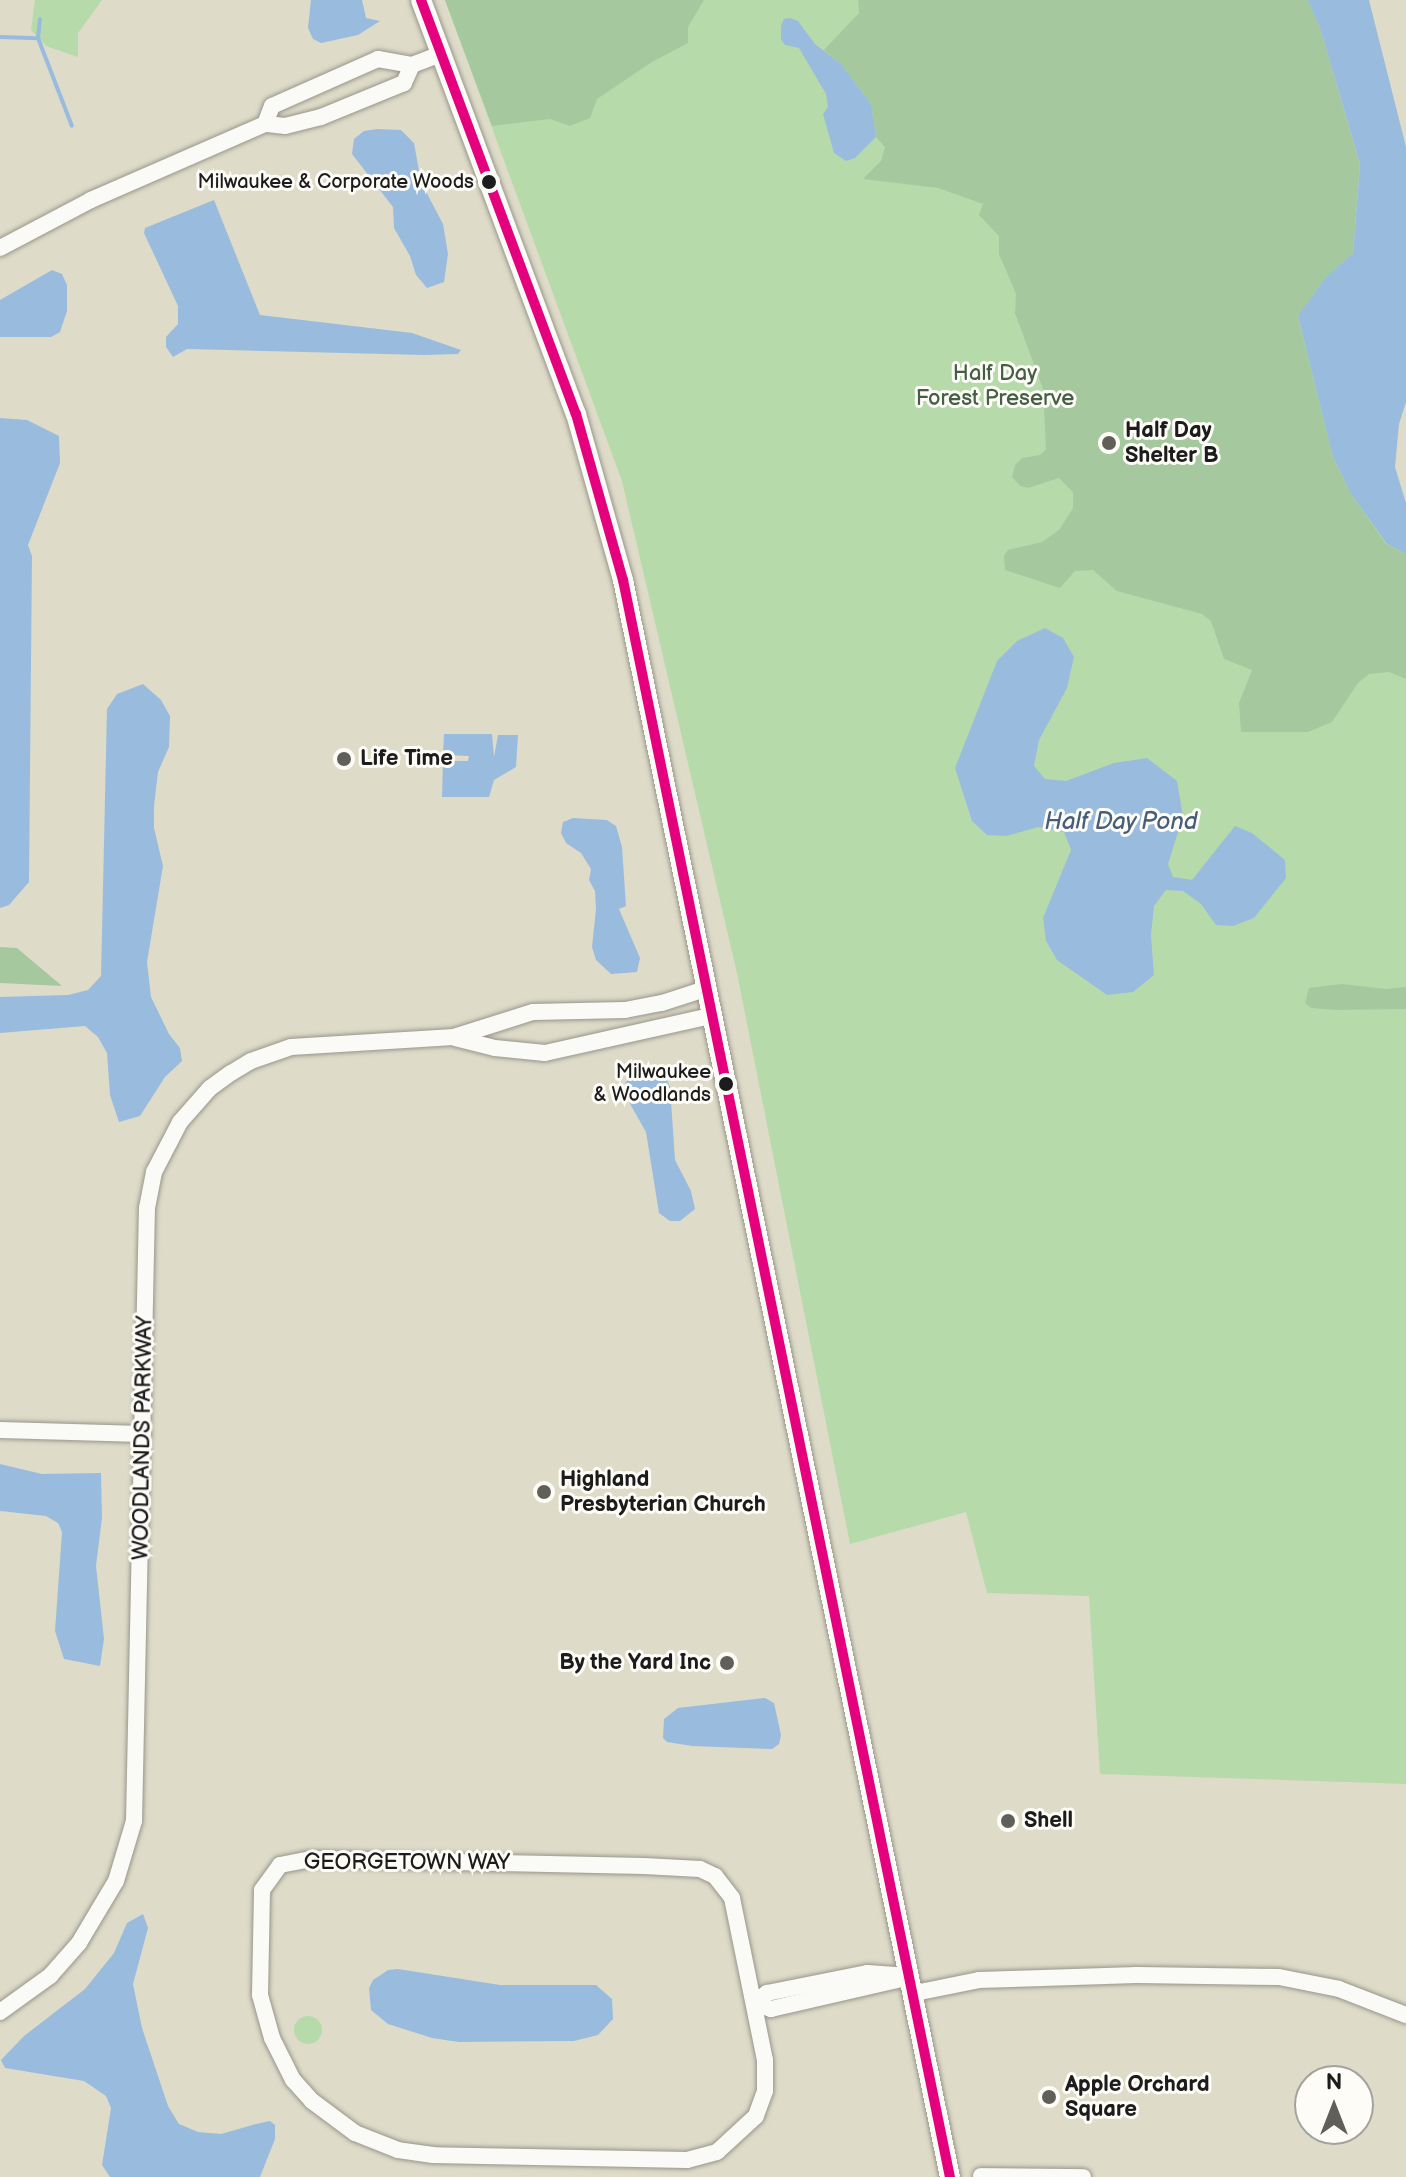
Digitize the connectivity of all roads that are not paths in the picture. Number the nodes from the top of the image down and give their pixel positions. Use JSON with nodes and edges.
{"nodes":[{"id":1,"x":421,"y":0,"type":"edge"},
{"id":2,"x":440,"y":54,"type":"junction"},
{"id":3,"x":412,"y":65,"type":"junction"},
{"id":4,"x":265,"y":124,"type":"junction"},
{"id":5,"x":0,"y":248,"type":"edge"},
{"id":6,"x":705,"y":989,"type":"junction"},
{"id":7,"x":711,"y":1016,"type":"junction"},
{"id":8,"x":454,"y":1037,"type":"junction"},
{"id":9,"x":0,"y":1430,"type":"edge"},
{"id":10,"x":143,"y":1434,"type":"junction"},
{"id":11,"x":912,"y":1985,"type":"junction"},
{"id":12,"x":755,"y":2003,"type":"junction"},
{"id":13,"x":0,"y":2012,"type":"edge"},
{"id":14,"x":1406,"y":2015,"type":"edge"},
{"id":15,"x":981,"y":2176,"type":"edge"},
{"id":16,"x":950,"y":2177,"type":"edge"},
{"id":17,"x":1083,"y":2177,"type":"edge"}],
"edges":[{"from":1,"to":2,"type":"main road"},
{"from":2,"to":3,"type":"street"},
{"from":2,"to":6,"type":"main road"},
{"from":3,"to":4,"type":"street"},
{"from":3,"to":4,"type":"street"},
{"from":4,"to":5,"type":"street"},
{"from":6,"to":7,"type":"main road"},
{"from":6,"to":8,"type":"street","name":"WOODLANDS PARKWAY"},
{"from":7,"to":8,"type":"street","name":"WOODLANDS PARKWAY"},
{"from":7,"to":11,"type":"main road"},
{"from":8,"to":10,"type":"street","name":"WOODLANDS PARKWAY"},
{"from":9,"to":10,"type":"street"},
{"from":10,"to":13,"type":"street","name":"WOODLANDS PARKWAY"},
{"from":11,"to":12,"type":"street"},
{"from":11,"to":14,"type":"street"},
{"from":11,"to":16,"type":"main road"},
{"from":12,"to":12,"type":"street","name":"GEORGETOWN WAY"},
{"from":15,"to":17,"type":"street"}]}
